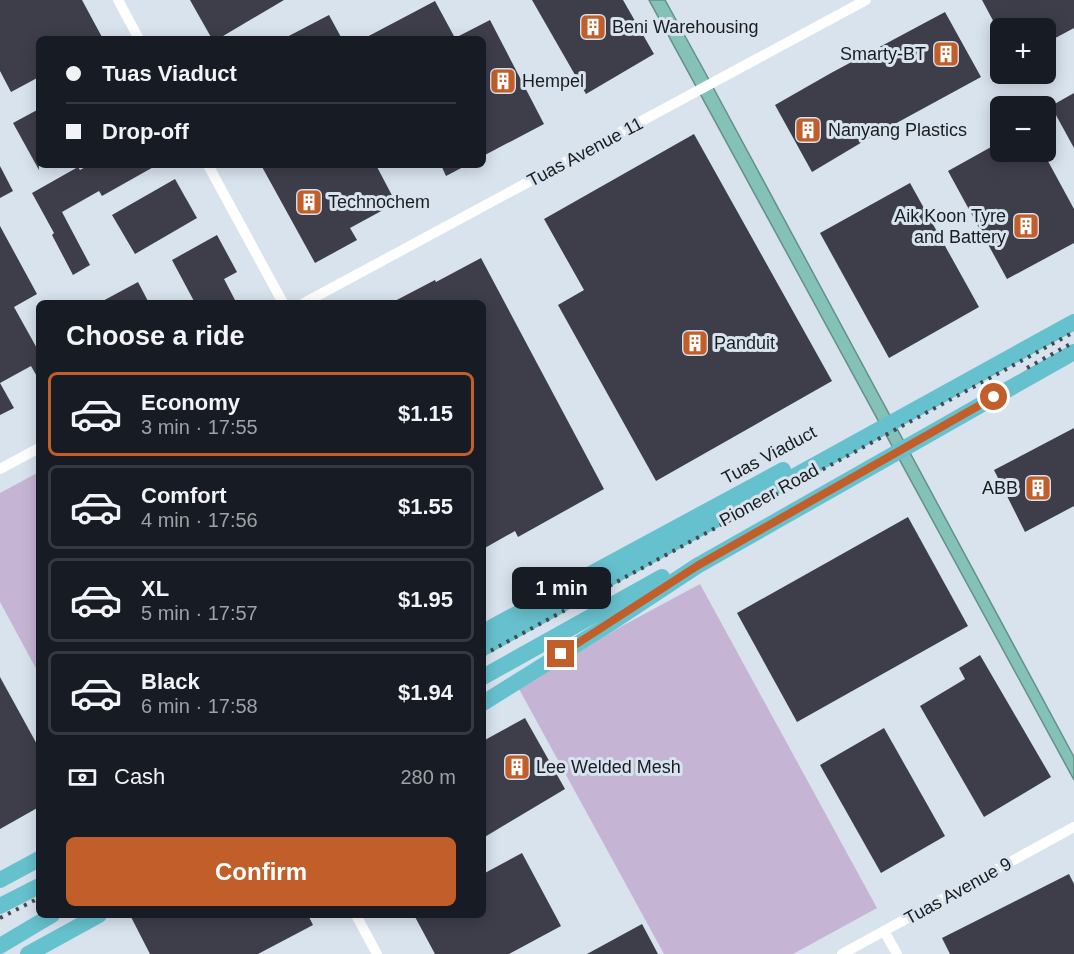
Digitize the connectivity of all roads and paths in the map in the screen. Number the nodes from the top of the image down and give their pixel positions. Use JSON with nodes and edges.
{"nodes":[{"id":1,"x":118,"y":0,"type":"edge"},
{"id":2,"x":866,"y":0,"type":"edge"},
{"id":3,"x":137,"y":36,"type":"edge"},
{"id":4,"x":210,"y":168,"type":"edge"},
{"id":5,"x":281,"y":300,"type":"edge"},
{"id":6,"x":310,"y":300,"type":"edge"},
{"id":7,"x":1074,"y":313,"type":"edge"},
{"id":8,"x":1074,"y":322,"type":"edge"},
{"id":9,"x":1074,"y":350,"type":"edge"},
{"id":10,"x":36,"y":450,"type":"edge"},
{"id":11,"x":0,"y":469,"type":"edge"},
{"id":12,"x":523,"y":627,"type":"junction"},
{"id":13,"x":486,"y":630,"type":"edge"},
{"id":14,"x":486,"y":637,"type":"edge"},
{"id":15,"x":486,"y":646,"type":"edge"},
{"id":16,"x":486,"y":675,"type":"edge"},
{"id":17,"x":486,"y":701,"type":"edge"},
{"id":18,"x":1074,"y":827,"type":"edge"},
{"id":19,"x":36,"y":861,"type":"edge"},
{"id":20,"x":36,"y":878,"type":"edge"},
{"id":21,"x":0,"y":880,"type":"edge"},
{"id":22,"x":36,"y":887,"type":"edge"},
{"id":23,"x":0,"y":896,"type":"edge"},
{"id":24,"x":0,"y":906,"type":"edge"},
{"id":25,"x":47,"y":918,"type":"edge"},
{"id":26,"x":94,"y":918,"type":"edge"},
{"id":27,"x":358,"y":918,"type":"edge"},
{"id":28,"x":884,"y":931,"type":"junction"},
{"id":29,"x":0,"y":946,"type":"edge"},
{"id":30,"x":28,"y":954,"type":"edge"},
{"id":31,"x":377,"y":954,"type":"edge"},
{"id":32,"x":842,"y":954,"type":"edge"},
{"id":33,"x":897,"y":954,"type":"edge"}],
"edges":[{"from":1,"to":3,"type":"street"},
{"from":2,"to":6,"type":"street","name":"Tuas Avenue 11"},
{"from":4,"to":5,"type":"street"},
{"from":7,"to":13,"type":"main road","name":"Tuas Viaduct"},
{"from":8,"to":12,"type":"main road","name":"Pioneer Road"},
{"from":9,"to":16,"type":"main road","name":"Pioneer Road"},
{"from":9,"to":17,"type":"main road"},
{"from":10,"to":11,"type":"street"},
{"from":12,"to":14,"type":"main road"},
{"from":12,"to":15,"type":"main road","name":"Pioneer Road"},
{"from":18,"to":28,"type":"street","name":"Tuas Avenue 9"},
{"from":19,"to":21,"type":"main road"},
{"from":20,"to":23,"type":"main road"},
{"from":22,"to":24,"type":"main road"},
{"from":25,"to":29,"type":"main road"},
{"from":26,"to":30,"type":"main road"},
{"from":27,"to":31,"type":"street"},
{"from":28,"to":32,"type":"street","name":"Tuas Avenue 9"},
{"from":28,"to":33,"type":"street"}]}
